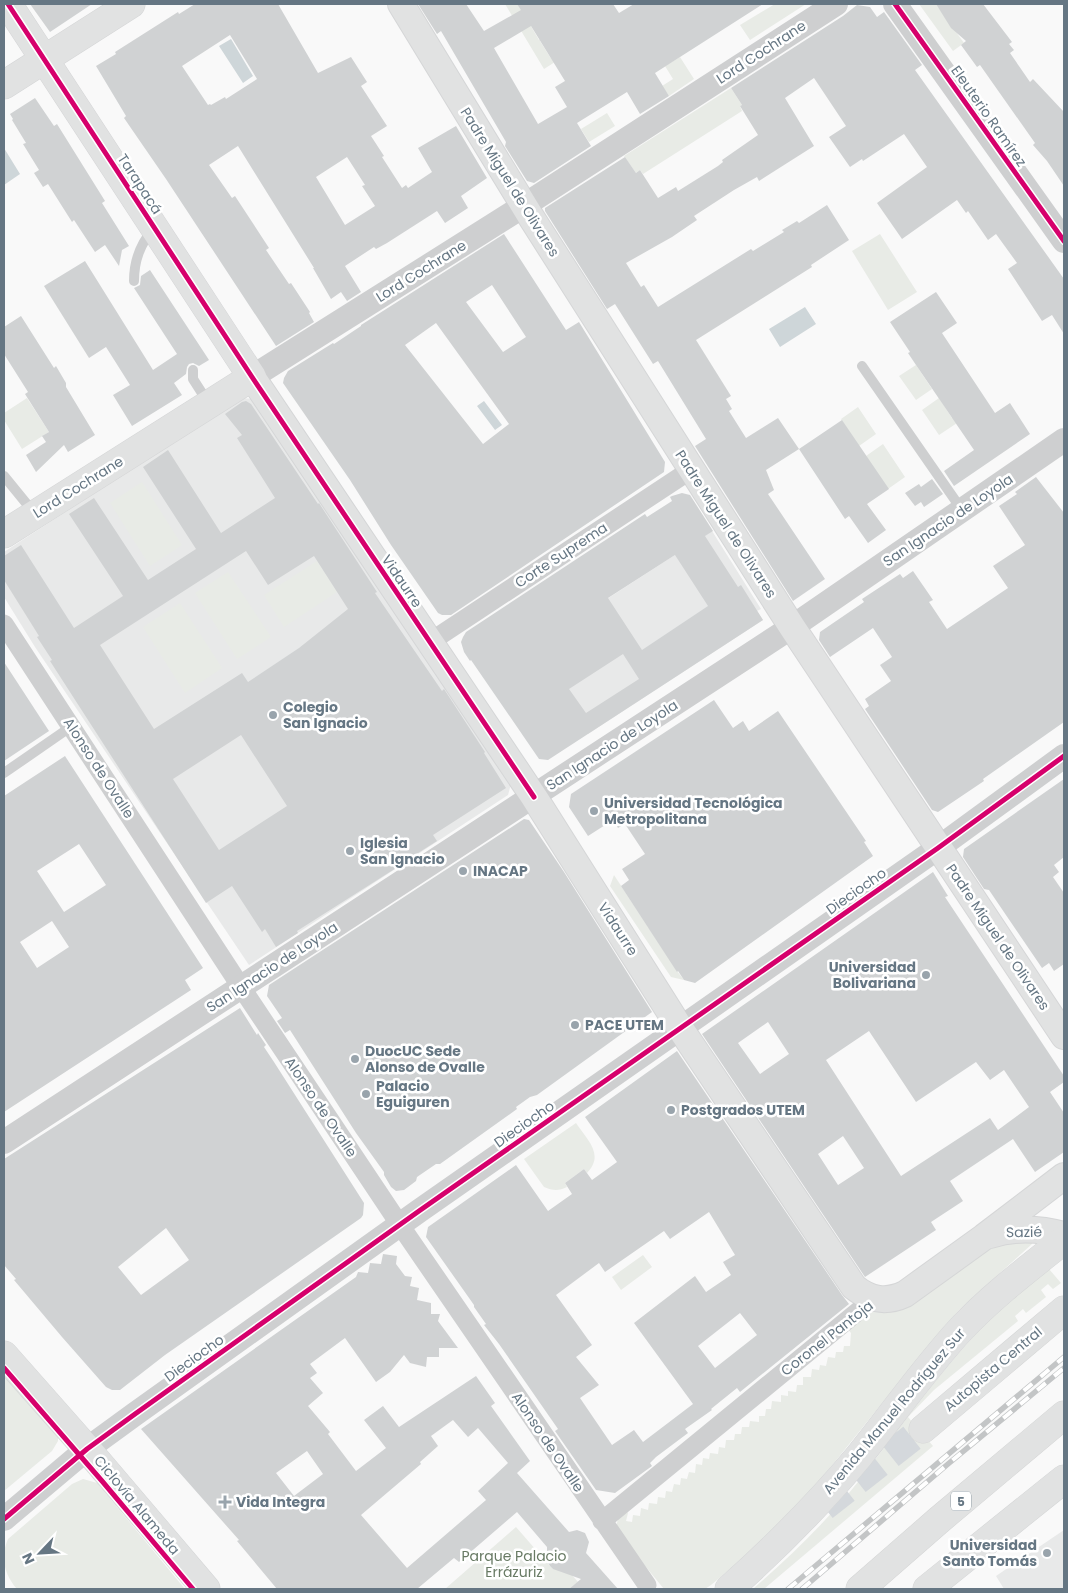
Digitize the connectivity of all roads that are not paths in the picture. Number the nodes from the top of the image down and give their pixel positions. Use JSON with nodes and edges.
{"nodes":[{"id":1,"x":8,"y":4,"type":"edge"},
{"id":2,"x":132,"y":4,"type":"edge"},
{"id":3,"x":401,"y":4,"type":"edge"},
{"id":4,"x":836,"y":4,"type":"edge"},
{"id":5,"x":895,"y":4,"type":"edge"},
{"id":6,"x":44,"y":59,"type":"junction"},
{"id":7,"x":4,"y":85,"type":"edge"},
{"id":8,"x":524,"y":206,"type":"junction"},
{"id":9,"x":154,"y":227,"type":"junction"},
{"id":10,"x":1064,"y":241,"type":"edge"},
{"id":11,"x":134,"y":281,"type":"dead end"},
{"id":12,"x":862,"y":366,"type":"dead end"},
{"id":13,"x":193,"y":370,"type":"dead end"},
{"id":14,"x":252,"y":377,"type":"junction"},
{"id":15,"x":209,"y":404,"type":"junction"},
{"id":16,"x":1064,"y":440,"type":"edge"},
{"id":17,"x":692,"y":469,"type":"junction"},
{"id":18,"x":4,"y":476,"type":"edge"},
{"id":19,"x":962,"y":510,"type":"junction"},
{"id":20,"x":36,"y":514,"type":"junction"},
{"id":21,"x":4,"y":534,"type":"edge"},
{"id":22,"x":4,"y":624,"type":"edge"},
{"id":23,"x":792,"y":627,"type":"junction"},
{"id":24,"x":430,"y":642,"type":"junction"},
{"id":25,"x":72,"y":726,"type":"junction"},
{"id":26,"x":1064,"y":756,"type":"edge"},
{"id":27,"x":4,"y":773,"type":"edge"},
{"id":28,"x":534,"y":797,"type":"junction"},
{"id":29,"x":938,"y":848,"type":"junction"},
{"id":30,"x":241,"y":987,"type":"junction"},
{"id":31,"x":680,"y":1028,"type":"junction"},
{"id":32,"x":1064,"y":1036,"type":"edge"},
{"id":33,"x":4,"y":1142,"type":"edge"},
{"id":34,"x":1064,"y":1176,"type":"edge"},
{"id":35,"x":400,"y":1225,"type":"junction"},
{"id":36,"x":1064,"y":1235,"type":"edge"},
{"id":37,"x":984,"y":1237,"type":"junction"},
{"id":38,"x":1064,"y":1240,"type":"edge"},
{"id":39,"x":873,"y":1299,"type":"junction"},
{"id":40,"x":1064,"y":1310,"type":"edge"},
{"id":41,"x":4,"y":1355,"type":"edge"},
{"id":42,"x":1064,"y":1415,"type":"edge"},
{"id":43,"x":923,"y":1429,"type":"tunnel mouth"},
{"id":44,"x":87,"y":1449,"type":"junction"},
{"id":45,"x":1064,"y":1479,"type":"edge"},
{"id":46,"x":4,"y":1519,"type":"edge"},
{"id":47,"x":602,"y":1521,"type":"junction"},
{"id":48,"x":646,"y":1585,"type":"dead end"},
{"id":49,"x":206,"y":1589,"type":"edge"},
{"id":50,"x":729,"y":1589,"type":"edge"},
{"id":51,"x":860,"y":1589,"type":"edge"},
{"id":52,"x":927,"y":1589,"type":"edge"}],
"edges":[{"from":1,"to":6,"type":"main road","name":"Tarapacá"},
{"from":2,"to":6,"type":"main road"},
{"from":3,"to":8,"type":"main road","name":"Padre Miguel de Olivares"},
{"from":4,"to":8,"type":"street","name":"Lord Cochrane"},
{"from":5,"to":10,"type":"street","name":"Eleuterio Ramírez"},
{"from":6,"to":7,"type":"main road"},
{"from":6,"to":9,"type":"main road","name":"Tarapacá"},
{"from":8,"to":14,"type":"street","name":"Lord Cochrane"},
{"from":8,"to":17,"type":"main road","name":"Padre Miguel de Olivares"},
{"from":9,"to":11,"type":"lane"},
{"from":9,"to":14,"type":"main road","name":"Tarapacá"},
{"from":12,"to":19,"type":"lane"},
{"from":13,"to":15,"type":"lane"},
{"from":14,"to":15,"type":"main road","name":"Lord Cochrane"},
{"from":14,"to":24,"type":"main road","name":"Vidaurre"},
{"from":15,"to":20,"type":"main road","name":"Lord Cochrane"},
{"from":16,"to":19,"type":"street","name":"San Ignacio de Loyola"},
{"from":17,"to":23,"type":"main road","name":"Padre Miguel de Olivares"},
{"from":17,"to":24,"type":"street","name":"Corte Suprema"},
{"from":18,"to":20,"type":"lane"},
{"from":19,"to":23,"type":"street","name":"San Ignacio de Loyola"},
{"from":20,"to":21,"type":"main road","name":"Lord Cochrane"},
{"from":22,"to":25,"type":"street","name":"Alonso de Ovalle"},
{"from":23,"to":28,"type":"street","name":"San Ignacio de Loyola"},
{"from":23,"to":29,"type":"main road","name":"Padre Miguel de Olivares"},
{"from":24,"to":28,"type":"main road","name":"Vidaurre"},
{"from":25,"to":27,"type":"lane"},
{"from":25,"to":30,"type":"street","name":"Alonso de Ovalle"},
{"from":26,"to":29,"type":"street","name":"Dieciocho"},
{"from":28,"to":30,"type":"street","name":"San Ignacio de Loyola"},
{"from":28,"to":31,"type":"main road","name":"Vidaurre"},
{"from":29,"to":31,"type":"street","name":"Dieciocho"},
{"from":29,"to":32,"type":"main road","name":"Padre Miguel de Olivares"},
{"from":30,"to":33,"type":"street","name":"San Ignacio de Loyola"},
{"from":30,"to":35,"type":"street","name":"Alonso de Ovalle"},
{"from":31,"to":35,"type":"street","name":"Dieciocho"},
{"from":31,"to":39,"type":"main road","name":"Vidaurre"},
{"from":34,"to":37,"type":"main road","name":"Coronel Pantoja"},
{"from":35,"to":44,"type":"street","name":"Dieciocho"},
{"from":35,"to":47,"type":"street","name":"Alonso de Ovalle"},
{"from":36,"to":37,"type":"main road","name":"Sazié"},
{"from":37,"to":39,"type":"main road","name":"Coronel Pantoja"},
{"from":38,"to":50,"type":"main road","name":"Avenida Manuel Rodríguez Sur"},
{"from":39,"to":47,"type":"street","name":"Coronel Pantoja"},
{"from":40,"to":43,"type":"main road","name":"Autopista Central"},
{"from":41,"to":44,"type":"main road"},
{"from":42,"to":51,"type":"main road","number":"5"},
{"from":44,"to":46,"type":"street","name":"Dieciocho"},
{"from":44,"to":49,"type":"main road"},
{"from":45,"to":52,"type":"main road"},
{"from":47,"to":48,"type":"street","name":"Alonso de Ovalle"}]}
